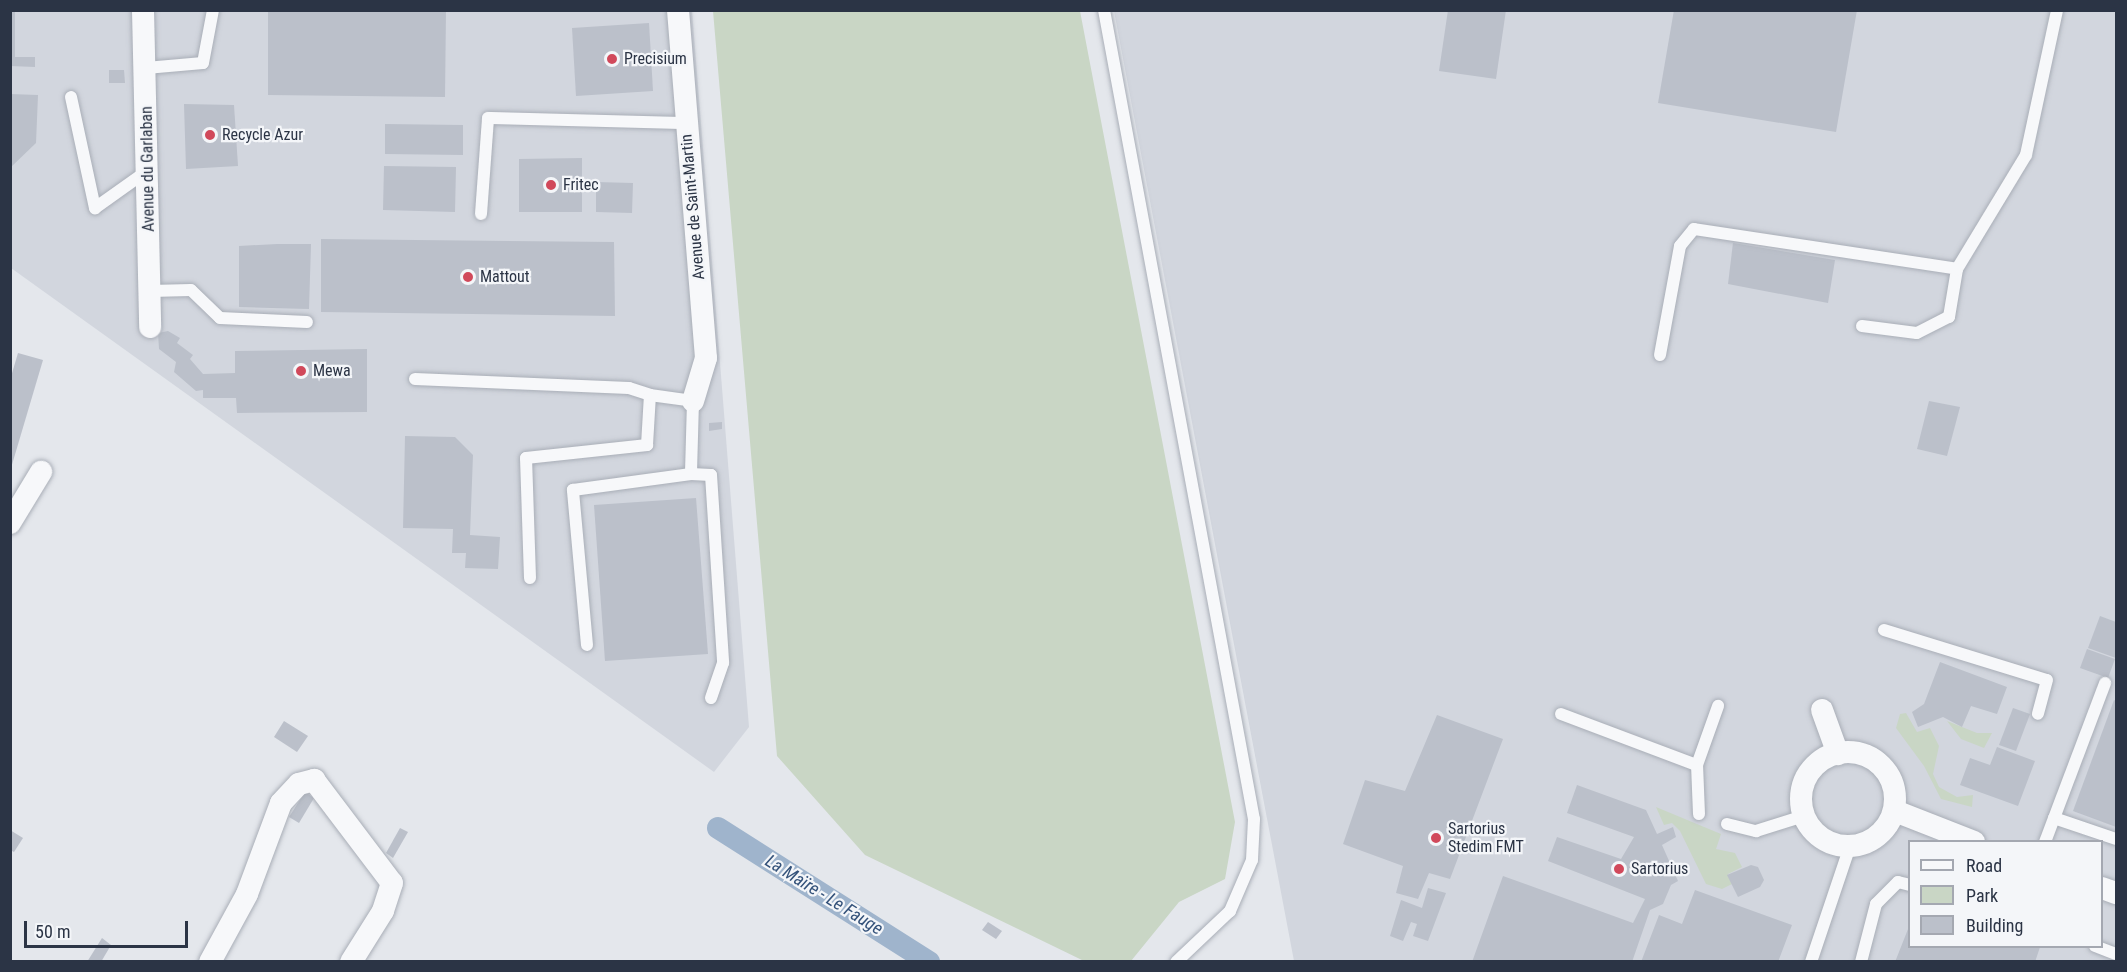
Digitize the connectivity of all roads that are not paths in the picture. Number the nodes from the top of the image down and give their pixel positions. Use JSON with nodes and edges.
{"nodes":[{"id":1,"x":143,"y":10,"type":"edge"},
{"id":2,"x":213,"y":10,"type":"edge"},
{"id":3,"x":678,"y":10,"type":"edge"},
{"id":4,"x":1104,"y":10,"type":"edge"},
{"id":5,"x":2057,"y":10,"type":"edge"},
{"id":6,"x":146,"y":68,"type":"junction"},
{"id":7,"x":70,"y":97,"type":"dead end"},
{"id":8,"x":685,"y":123,"type":"junction"},
{"id":9,"x":148,"y":171,"type":"junction"},
{"id":10,"x":481,"y":214,"type":"dead end"},
{"id":11,"x":1957,"y":269,"type":"junction"},
{"id":12,"x":150,"y":291,"type":"junction"},
{"id":13,"x":307,"y":322,"type":"dead end"},
{"id":14,"x":1862,"y":326,"type":"dead end"},
{"id":15,"x":150,"y":327,"type":"dead end"},
{"id":16,"x":1660,"y":355,"type":"dead end"},
{"id":17,"x":415,"y":379,"type":"dead end"},
{"id":18,"x":650,"y":395,"type":"junction"},
{"id":19,"x":693,"y":401,"type":"junction"},
{"id":20,"x":40,"y":472,"type":"dead end"},
{"id":21,"x":691,"y":474,"type":"junction"},
{"id":22,"x":10,"y":523,"type":"edge"},
{"id":23,"x":530,"y":578,"type":"dead end"},
{"id":24,"x":1884,"y":630,"type":"dead end"},
{"id":25,"x":586,"y":645,"type":"dead end"},
{"id":26,"x":2104,"y":683,"type":"dead end"},
{"id":27,"x":711,"y":698,"type":"dead end"},
{"id":28,"x":1718,"y":706,"type":"dead end"},
{"id":29,"x":1822,"y":710,"type":"dead end"},
{"id":30,"x":1561,"y":714,"type":"dead end"},
{"id":31,"x":2038,"y":714,"type":"dead end"},
{"id":32,"x":1838,"y":754,"type":"junction"},
{"id":33,"x":1697,"y":765,"type":"junction"},
{"id":34,"x":1895,"y":811,"type":"junction"},
{"id":35,"x":1699,"y":814,"type":"dead end"},
{"id":36,"x":1804,"y":816,"type":"junction"},
{"id":37,"x":2054,"y":818,"type":"junction"},
{"id":38,"x":1727,"y":824,"type":"dead end"},
{"id":39,"x":2116,"y":839,"type":"edge"},
{"id":40,"x":1969,"y":840,"type":"edge"},
{"id":41,"x":2046,"y":840,"type":"edge"},
{"id":42,"x":1850,"y":846,"type":"junction"},
{"id":43,"x":1908,"y":884,"type":"edge"},
{"id":44,"x":2100,"y":948,"type":"edge"},
{"id":45,"x":2116,"y":954,"type":"edge"},
{"id":46,"x":210,"y":962,"type":"edge"},
{"id":47,"x":351,"y":962,"type":"edge"},
{"id":48,"x":1176,"y":962,"type":"edge"},
{"id":49,"x":1811,"y":962,"type":"edge"},
{"id":50,"x":1861,"y":962,"type":"edge"}],
"edges":[{"from":1,"to":6,"type":"street","name":"Avenue du Garlaban"},
{"from":2,"to":6,"type":"lane"},
{"from":3,"to":8,"type":"street","name":"Avenue de Saint-Martin"},
{"from":4,"to":48,"type":"lane"},
{"from":5,"to":11,"type":"lane"},
{"from":6,"to":9,"type":"street","name":"Avenue du Garlaban"},
{"from":7,"to":9,"type":"lane"},
{"from":8,"to":10,"type":"lane"},
{"from":8,"to":19,"type":"street","name":"Avenue de Saint-Martin"},
{"from":9,"to":12,"type":"street","name":"Avenue du Garlaban"},
{"from":11,"to":14,"type":"lane"},
{"from":11,"to":16,"type":"lane"},
{"from":12,"to":13,"type":"lane"},
{"from":12,"to":15,"type":"street","name":"Avenue du Garlaban"},
{"from":17,"to":18,"type":"lane"},
{"from":18,"to":19,"type":"lane"},
{"from":18,"to":23,"type":"lane"},
{"from":19,"to":21,"type":"lane"},
{"from":20,"to":22,"type":"street"},
{"from":21,"to":25,"type":"lane"},
{"from":21,"to":27,"type":"lane"},
{"from":24,"to":31,"type":"lane"},
{"from":26,"to":37,"type":"lane"},
{"from":28,"to":33,"type":"lane"},
{"from":29,"to":32,"type":"street"},
{"from":30,"to":33,"type":"lane"},
{"from":32,"to":34,"type":"street"},
{"from":32,"to":36,"type":"street"},
{"from":33,"to":35,"type":"lane"},
{"from":34,"to":40,"type":"street"},
{"from":34,"to":42,"type":"street"},
{"from":36,"to":38,"type":"lane"},
{"from":36,"to":42,"type":"street"},
{"from":37,"to":39,"type":"lane"},
{"from":37,"to":41,"type":"lane"},
{"from":42,"to":49,"type":"lane"},
{"from":43,"to":50,"type":"lane"},
{"from":44,"to":45,"type":"lane"},
{"from":46,"to":47,"type":"street"}]}
